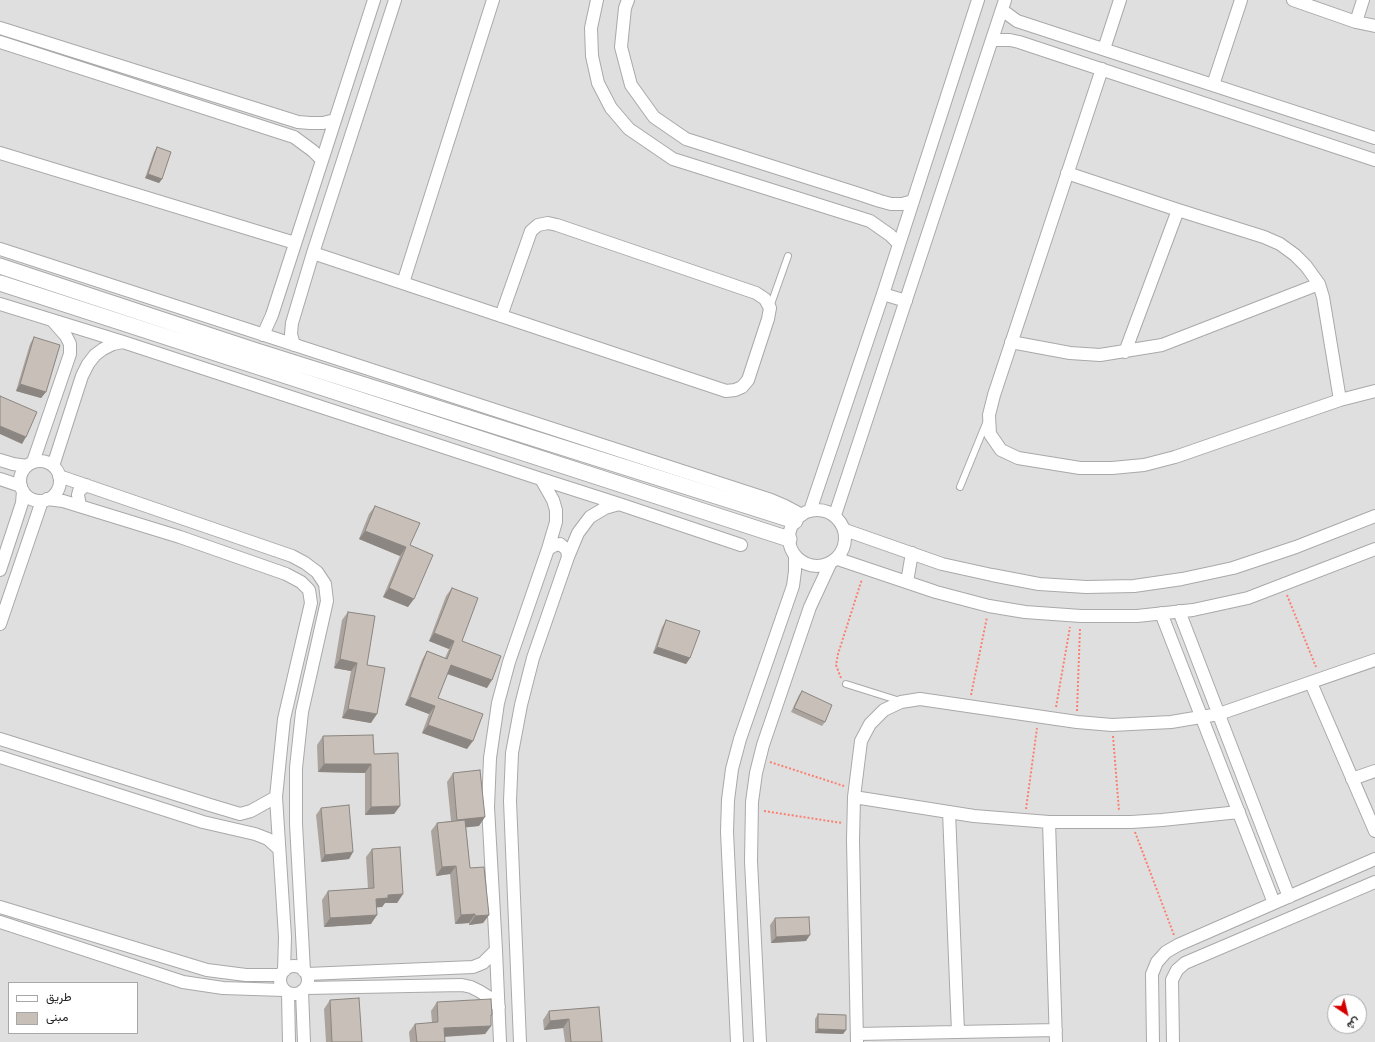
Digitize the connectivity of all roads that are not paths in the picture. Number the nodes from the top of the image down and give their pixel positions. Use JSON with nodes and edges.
{"nodes":[{"id":1,"x":374,"y":0,"type":"edge"},
{"id":2,"x":395,"y":0,"type":"edge"},
{"id":3,"x":493,"y":0,"type":"edge"},
{"id":4,"x":597,"y":0,"type":"edge"},
{"id":5,"x":628,"y":0,"type":"edge"},
{"id":6,"x":978,"y":0,"type":"edge"},
{"id":7,"x":1120,"y":0,"type":"edge"},
{"id":8,"x":1241,"y":0,"type":"edge"},
{"id":9,"x":1294,"y":0,"type":"edge"},
{"id":10,"x":1363,"y":0,"type":"edge"},
{"id":11,"x":1004,"y":5,"type":"edge"},
{"id":12,"x":1356,"y":22,"type":"junction"},
{"id":13,"x":1375,"y":26,"type":"edge"},
{"id":14,"x":0,"y":28,"type":"edge"},
{"id":15,"x":992,"y":40,"type":"junction"},
{"id":16,"x":0,"y":43,"type":"edge"},
{"id":17,"x":1104,"y":49,"type":"junction"},
{"id":18,"x":1102,"y":69,"type":"junction"},
{"id":19,"x":1213,"y":85,"type":"junction"},
{"id":20,"x":335,"y":120,"type":"junction"},
{"id":21,"x":1375,"y":138,"type":"edge"},
{"id":22,"x":0,"y":153,"type":"edge"},
{"id":23,"x":322,"y":160,"type":"junction"},
{"id":24,"x":1375,"y":160,"type":"edge"},
{"id":25,"x":1067,"y":173,"type":"junction"},
{"id":26,"x":859,"y":194,"type":"junction"},
{"id":27,"x":913,"y":202,"type":"junction"},
{"id":28,"x":1178,"y":210,"type":"junction"},
{"id":29,"x":852,"y":214,"type":"junction"},
{"id":30,"x":295,"y":243,"type":"junction"},
{"id":31,"x":899,"y":244,"type":"junction"},
{"id":32,"x":0,"y":249,"type":"edge"},
{"id":33,"x":313,"y":253,"type":"junction"},
{"id":34,"x":788,"y":256,"type":"dead end"},
{"id":35,"x":0,"y":266,"type":"edge"},
{"id":36,"x":0,"y":283,"type":"edge"},
{"id":37,"x":403,"y":283,"type":"junction"},
{"id":38,"x":1319,"y":284,"type":"junction"},
{"id":39,"x":883,"y":294,"type":"junction"},
{"id":40,"x":906,"y":301,"type":"junction"},
{"id":41,"x":0,"y":304,"type":"edge"},
{"id":42,"x":770,"y":308,"type":"junction"},
{"id":43,"x":501,"y":316,"type":"junction"},
{"id":44,"x":52,"y":320,"type":"junction"},
{"id":45,"x":263,"y":335,"type":"junction"},
{"id":46,"x":123,"y":342,"type":"junction"},
{"id":47,"x":1011,"y":342,"type":"junction"},
{"id":48,"x":294,"y":345,"type":"junction"},
{"id":49,"x":316,"y":352,"type":"junction"},
{"id":50,"x":1125,"y":352,"type":"junction"},
{"id":51,"x":312,"y":368,"type":"junction"},
{"id":52,"x":65,"y":370,"type":"junction"},
{"id":53,"x":82,"y":376,"type":"junction"},
{"id":54,"x":1375,"y":391,"type":"edge"},
{"id":55,"x":1340,"y":400,"type":"junction"},
{"id":56,"x":989,"y":415,"type":"junction"},
{"id":57,"x":0,"y":460,"type":"edge"},
{"id":58,"x":30,"y":464,"type":"junction"},
{"id":59,"x":53,"y":466,"type":"junction"},
{"id":60,"x":59,"y":476,"type":"junction"},
{"id":61,"x":0,"y":479,"type":"edge"},
{"id":62,"x":540,"y":479,"type":"junction"},
{"id":63,"x":86,"y":485,"type":"junction"},
{"id":64,"x":960,"y":487,"type":"dead end"},
{"id":65,"x":22,"y":488,"type":"junction"},
{"id":66,"x":45,"y":500,"type":"junction"},
{"id":67,"x":619,"y":504,"type":"junction"},
{"id":68,"x":80,"y":506,"type":"junction"},
{"id":69,"x":802,"y":516,"type":"junction"},
{"id":70,"x":835,"y":516,"type":"junction"},
{"id":71,"x":1375,"y":516,"type":"edge"},
{"id":72,"x":845,"y":530,"type":"junction"},
{"id":73,"x":789,"y":539,"type":"junction"},
{"id":74,"x":741,"y":545,"type":"dead end"},
{"id":75,"x":548,"y":549,"type":"junction"},
{"id":76,"x":1375,"y":549,"type":"edge"},
{"id":77,"x":912,"y":553,"type":"junction"},
{"id":78,"x":795,"y":556,"type":"junction"},
{"id":79,"x":568,"y":557,"type":"junction"},
{"id":80,"x":834,"y":561,"type":"junction"},
{"id":81,"x":0,"y":570,"type":"edge"},
{"id":82,"x":907,"y":582,"type":"junction"},
{"id":83,"x":1179,"y":611,"type":"junction"},
{"id":84,"x":1161,"y":613,"type":"junction"},
{"id":85,"x":0,"y":624,"type":"edge"},
{"id":86,"x":1375,"y":660,"type":"edge"},
{"id":87,"x":1316,"y":681,"type":"junction"},
{"id":88,"x":846,"y":684,"type":"road end"},
{"id":89,"x":901,"y":702,"type":"junction"},
{"id":90,"x":1219,"y":714,"type":"junction"},
{"id":91,"x":1202,"y":718,"type":"junction"},
{"id":92,"x":0,"y":739,"type":"edge"},
{"id":93,"x":0,"y":757,"type":"edge"},
{"id":94,"x":1375,"y":771,"type":"edge"},
{"id":95,"x":1352,"y":780,"type":"junction"},
{"id":96,"x":854,"y":793,"type":"junction"},
{"id":97,"x":276,"y":797,"type":"junction"},
{"id":98,"x":949,"y":812,"type":"junction"},
{"id":99,"x":1239,"y":812,"type":"junction"},
{"id":100,"x":240,"y":814,"type":"junction"},
{"id":101,"x":1049,"y":822,"type":"junction"},
{"id":102,"x":238,"y":830,"type":"junction"},
{"id":103,"x":1375,"y":831,"type":"edge"},
{"id":104,"x":279,"y":849,"type":"junction"},
{"id":105,"x":1375,"y":859,"type":"edge"},
{"id":106,"x":1375,"y":882,"type":"edge"},
{"id":107,"x":1289,"y":896,"type":"junction"},
{"id":108,"x":1274,"y":903,"type":"junction"},
{"id":109,"x":0,"y":907,"type":"edge"},
{"id":110,"x":0,"y":922,"type":"edge"},
{"id":111,"x":80,"y":932,"type":"junction"},
{"id":112,"x":75,"y":947,"type":"junction"},
{"id":113,"x":496,"y":950,"type":"junction"},
{"id":114,"x":459,"y":968,"type":"junction"},
{"id":115,"x":305,"y":972,"type":"junction"},
{"id":116,"x":283,"y":973,"type":"junction"},
{"id":117,"x":458,"y":985,"type":"junction"},
{"id":118,"x":304,"y":990,"type":"junction"},
{"id":119,"x":286,"y":991,"type":"junction"},
{"id":120,"x":499,"y":1007,"type":"junction"},
{"id":121,"x":958,"y":1032,"type":"junction"},
{"id":122,"x":1056,"y":1036,"type":"edge"},
{"id":123,"x":857,"y":1038,"type":"edge"},
{"id":124,"x":289,"y":1042,"type":"edge"},
{"id":125,"x":304,"y":1042,"type":"edge"},
{"id":126,"x":500,"y":1042,"type":"edge"},
{"id":127,"x":520,"y":1042,"type":"edge"},
{"id":128,"x":736,"y":1042,"type":"edge"},
{"id":129,"x":760,"y":1042,"type":"edge"},
{"id":130,"x":1154,"y":1042,"type":"edge"},
{"id":131,"x":1173,"y":1042,"type":"edge"}],
"edges":[{"from":1,"to":20,"type":"street"},
{"from":2,"to":33,"type":"street"},
{"from":3,"to":37,"type":"street"},
{"from":4,"to":29,"type":"street"},
{"from":5,"to":26,"type":"street"},
{"from":6,"to":27,"type":"street"},
{"from":7,"to":17,"type":"street"},
{"from":8,"to":19,"type":"street"},
{"from":9,"to":12,"type":"street"},
{"from":10,"to":12,"type":"street"},
{"from":11,"to":15,"type":"street"},
{"from":11,"to":17,"type":"street"},
{"from":12,"to":13,"type":"street"},
{"from":14,"to":20,"type":"street"},
{"from":15,"to":18,"type":"street"},
{"from":15,"to":40,"type":"street"},
{"from":16,"to":23,"type":"street"},
{"from":17,"to":19,"type":"street"},
{"from":18,"to":24,"type":"street"},
{"from":18,"to":25,"type":"street"},
{"from":19,"to":21,"type":"street"},
{"from":20,"to":23,"type":"street"},
{"from":22,"to":30,"type":"street"},
{"from":23,"to":30,"type":"street"},
{"from":25,"to":28,"type":"street"},
{"from":25,"to":47,"type":"street"},
{"from":26,"to":27,"type":"street"},
{"from":26,"to":29,"type":"street"},
{"from":27,"to":31,"type":"street"},
{"from":28,"to":38,"type":"street"},
{"from":28,"to":50,"type":"street"},
{"from":29,"to":31,"type":"street"},
{"from":30,"to":45,"type":"street"},
{"from":31,"to":39,"type":"street"},
{"from":32,"to":45,"type":"street"},
{"from":33,"to":37,"type":"street"},
{"from":33,"to":48,"type":"street"},
{"from":34,"to":42,"type":"lane"},
{"from":35,"to":51,"type":"street"},
{"from":36,"to":73,"type":"street"},
{"from":37,"to":43,"type":"street"},
{"from":38,"to":50,"type":"street"},
{"from":38,"to":55,"type":"street"},
{"from":39,"to":40,"type":"street"},
{"from":39,"to":69,"type":"street"},
{"from":40,"to":70,"type":"street"},
{"from":41,"to":44,"type":"street"},
{"from":42,"to":43,"type":"street"},
{"from":42,"to":43,"type":"street"},
{"from":44,"to":46,"type":"street"},
{"from":44,"to":52,"type":"street"},
{"from":45,"to":48,"type":"street"},
{"from":46,"to":53,"type":"street"},
{"from":46,"to":62,"type":"street"},
{"from":47,"to":50,"type":"street"},
{"from":47,"to":56,"type":"street"},
{"from":48,"to":49,"type":"street"},
{"from":49,"to":51,"type":"street"},
{"from":49,"to":69,"type":"street"},
{"from":51,"to":69,"type":"street"},
{"from":52,"to":53,"type":"street"},
{"from":52,"to":58,"type":"street"},
{"from":53,"to":59,"type":"street"},
{"from":54,"to":55,"type":"street"},
{"from":55,"to":56,"type":"street"},
{"from":56,"to":64,"type":"lane"},
{"from":57,"to":58,"type":"street"},
{"from":58,"to":59,"type":"street"},
{"from":58,"to":65,"type":"street"},
{"from":59,"to":60,"type":"street"},
{"from":60,"to":63,"type":"street"},
{"from":60,"to":66,"type":"street"},
{"from":61,"to":65,"type":"street"},
{"from":62,"to":67,"type":"street"},
{"from":62,"to":75,"type":"street"},
{"from":63,"to":68,"type":"street"},
{"from":63,"to":115,"type":"street"},
{"from":65,"to":66,"type":"street"},
{"from":65,"to":81,"type":"street"},
{"from":66,"to":68,"type":"street"},
{"from":66,"to":85,"type":"street"},
{"from":67,"to":74,"type":"street"},
{"from":67,"to":79,"type":"street"},
{"from":68,"to":97,"type":"street"},
{"from":69,"to":70,"type":"street"},
{"from":69,"to":73,"type":"street"},
{"from":70,"to":72,"type":"street"},
{"from":71,"to":77,"type":"street"},
{"from":72,"to":77,"type":"street"},
{"from":72,"to":80,"type":"street"},
{"from":73,"to":78,"type":"street"},
{"from":75,"to":79,"type":"street"},
{"from":75,"to":113,"type":"street"},
{"from":76,"to":83,"type":"street"},
{"from":77,"to":82,"type":"street"},
{"from":78,"to":80,"type":"street"},
{"from":78,"to":128,"type":"street"},
{"from":79,"to":127,"type":"street"},
{"from":80,"to":82,"type":"street"},
{"from":80,"to":129,"type":"street"},
{"from":82,"to":84,"type":"street"},
{"from":83,"to":84,"type":"street"},
{"from":83,"to":90,"type":"street"},
{"from":84,"to":91,"type":"street"},
{"from":86,"to":87,"type":"street"},
{"from":87,"to":90,"type":"street"},
{"from":87,"to":95,"type":"street"},
{"from":88,"to":89,"type":"lane"},
{"from":89,"to":91,"type":"street"},
{"from":89,"to":96,"type":"street"},
{"from":90,"to":91,"type":"street"},
{"from":90,"to":107,"type":"street"},
{"from":91,"to":99,"type":"street"},
{"from":92,"to":100,"type":"street"},
{"from":93,"to":102,"type":"street"},
{"from":94,"to":95,"type":"street"},
{"from":95,"to":103,"type":"street"},
{"from":96,"to":98,"type":"street"},
{"from":96,"to":123,"type":"street"},
{"from":97,"to":100,"type":"street"},
{"from":97,"to":104,"type":"street"},
{"from":98,"to":101,"type":"street"},
{"from":98,"to":121,"type":"street"},
{"from":99,"to":101,"type":"street"},
{"from":99,"to":108,"type":"street"},
{"from":100,"to":102,"type":"street"},
{"from":101,"to":122,"type":"street"},
{"from":102,"to":104,"type":"street"},
{"from":104,"to":116,"type":"street"},
{"from":105,"to":107,"type":"street"},
{"from":106,"to":131,"type":"street"},
{"from":107,"to":108,"type":"street"},
{"from":108,"to":130,"type":"street"},
{"from":109,"to":111,"type":"street"},
{"from":110,"to":112,"type":"street"},
{"from":111,"to":112,"type":"street"},
{"from":111,"to":116,"type":"street"},
{"from":112,"to":119,"type":"street"},
{"from":113,"to":114,"type":"street"},
{"from":113,"to":120,"type":"street"},
{"from":114,"to":115,"type":"street"},
{"from":114,"to":117,"type":"street"},
{"from":115,"to":116,"type":"street"},
{"from":115,"to":118,"type":"street"},
{"from":116,"to":119,"type":"street"},
{"from":117,"to":118,"type":"street"},
{"from":117,"to":120,"type":"street"},
{"from":118,"to":119,"type":"street"},
{"from":118,"to":125,"type":"street"},
{"from":119,"to":124,"type":"street"},
{"from":120,"to":126,"type":"street"},
{"from":121,"to":122,"type":"street"},
{"from":121,"to":123,"type":"street"}]}
